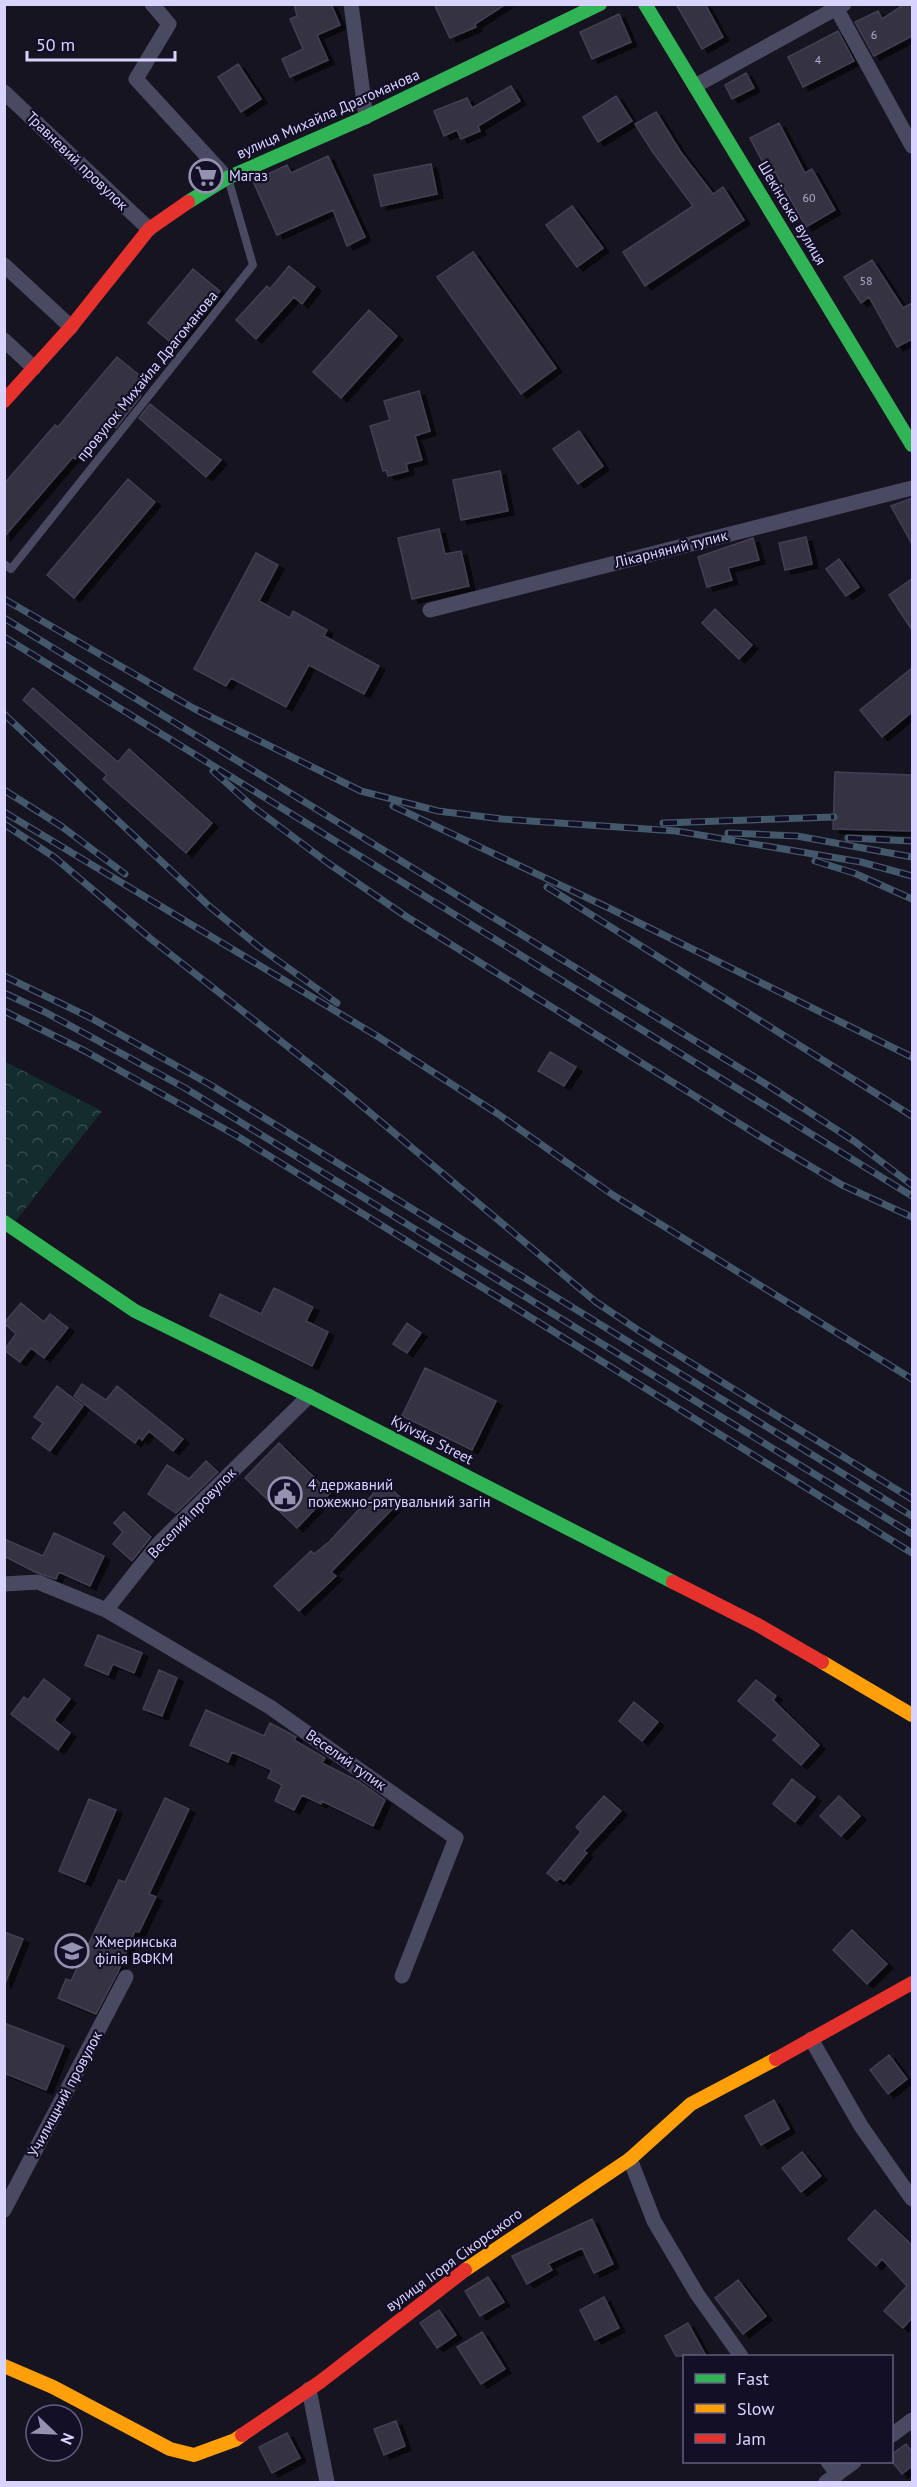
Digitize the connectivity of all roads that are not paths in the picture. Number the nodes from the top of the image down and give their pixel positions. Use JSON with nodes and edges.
{"nodes":[{"id":1,"x":152,"y":4,"type":"edge"},
{"id":2,"x":351,"y":4,"type":"edge"},
{"id":3,"x":600,"y":4,"type":"edge"},
{"id":4,"x":645,"y":4,"type":"edge"},
{"id":5,"x":838,"y":6,"type":"edge"},
{"id":6,"x":695,"y":86,"type":"junction"},
{"id":7,"x":4,"y":92,"type":"edge"},
{"id":8,"x":366,"y":117,"type":"junction"},
{"id":9,"x":912,"y":146,"type":"edge"},
{"id":10,"x":227,"y":178,"type":"junction"},
{"id":11,"x":148,"y":229,"type":"junction"},
{"id":12,"x":4,"y":265,"type":"edge"},
{"id":13,"x":71,"y":327,"type":"junction"},
{"id":14,"x":4,"y":340,"type":"edge"},
{"id":15,"x":34,"y":368,"type":"junction"},
{"id":16,"x":4,"y":400,"type":"edge"},
{"id":17,"x":912,"y":442,"type":"edge"},
{"id":18,"x":912,"y":488,"type":"edge"},
{"id":19,"x":4,"y":564,"type":"edge"},
{"id":20,"x":430,"y":610,"type":"dead end"},
{"id":21,"x":4,"y":1222,"type":"edge"},
{"id":22,"x":309,"y":1396,"type":"junction"},
{"id":23,"x":4,"y":1584,"type":"edge"},
{"id":24,"x":106,"y":1610,"type":"junction"},
{"id":25,"x":912,"y":1715,"type":"edge"},
{"id":26,"x":402,"y":1976,"type":"dead end"},
{"id":27,"x":126,"y":1977,"type":"dead end"},
{"id":28,"x":909,"y":1989,"type":"edge"},
{"id":29,"x":811,"y":2039,"type":"junction"},
{"id":30,"x":630,"y":2159,"type":"junction"},
{"id":31,"x":912,"y":2199,"type":"edge"},
{"id":32,"x":4,"y":2210,"type":"edge"},
{"id":33,"x":740,"y":2355,"type":"edge"},
{"id":34,"x":4,"y":2366,"type":"edge"},
{"id":35,"x":309,"y":2389,"type":"junction"},
{"id":36,"x":912,"y":2420,"type":"edge"},
{"id":37,"x":893,"y":2434,"type":"edge"},
{"id":38,"x":852,"y":2463,"type":"edge"},
{"id":39,"x":830,"y":2472,"type":"edge"},
{"id":40,"x":327,"y":2482,"type":"edge"}],
"edges":[{"from":1,"to":10,"type":"street"},
{"from":2,"to":8,"type":"street"},
{"from":3,"to":8,"type":"street","name":"вулиця Михайла Драгоманова"},
{"from":4,"to":6,"type":"street","name":"Шекінська вулиця"},
{"from":5,"to":6,"type":"street"},
{"from":5,"to":9,"type":"street"},
{"from":6,"to":17,"type":"street","name":"Шекінська вулиця"},
{"from":7,"to":11,"type":"street","name":"Травневий провулок"},
{"from":8,"to":10,"type":"street","name":"вулиця Михайла Драгоманова"},
{"from":10,"to":11,"type":"street","name":"вулиця Михайла Драгоманова"},
{"from":10,"to":19,"type":"lane","name":"провулок Михайла Драгоманова"},
{"from":11,"to":13,"type":"street","name":"вулиця Михайла Драгоманова"},
{"from":12,"to":13,"type":"street"},
{"from":13,"to":15,"type":"street","name":"вулиця Михайла Драгоманова"},
{"from":14,"to":15,"type":"street"},
{"from":15,"to":16,"type":"street","name":"вулиця Михайла Драгоманова"},
{"from":18,"to":20,"type":"street","name":"Лікарняний тупик"},
{"from":21,"to":22,"type":"street","name":"Kyivska Street"},
{"from":22,"to":24,"type":"street","name":"Веселий провулок"},
{"from":22,"to":25,"type":"street","name":"Kyivska Street"},
{"from":23,"to":24,"type":"street"},
{"from":24,"to":26,"type":"street","name":"Веселий тупик"},
{"from":27,"to":32,"type":"street","name":"Училищний провулок"},
{"from":28,"to":29,"type":"street","name":"вулиця Ігоря Сікорського"},
{"from":29,"to":30,"type":"street","name":"вулиця Ігоря Сікорського"},
{"from":29,"to":31,"type":"street"},
{"from":30,"to":33,"type":"street"},
{"from":30,"to":35,"type":"street","name":"вулиця Ігоря Сікорського"},
{"from":34,"to":35,"type":"street","name":"вулиця Ігоря Сікорського"},
{"from":35,"to":40,"type":"street"},
{"from":36,"to":37,"type":"street"},
{"from":38,"to":39,"type":"street"}]}
